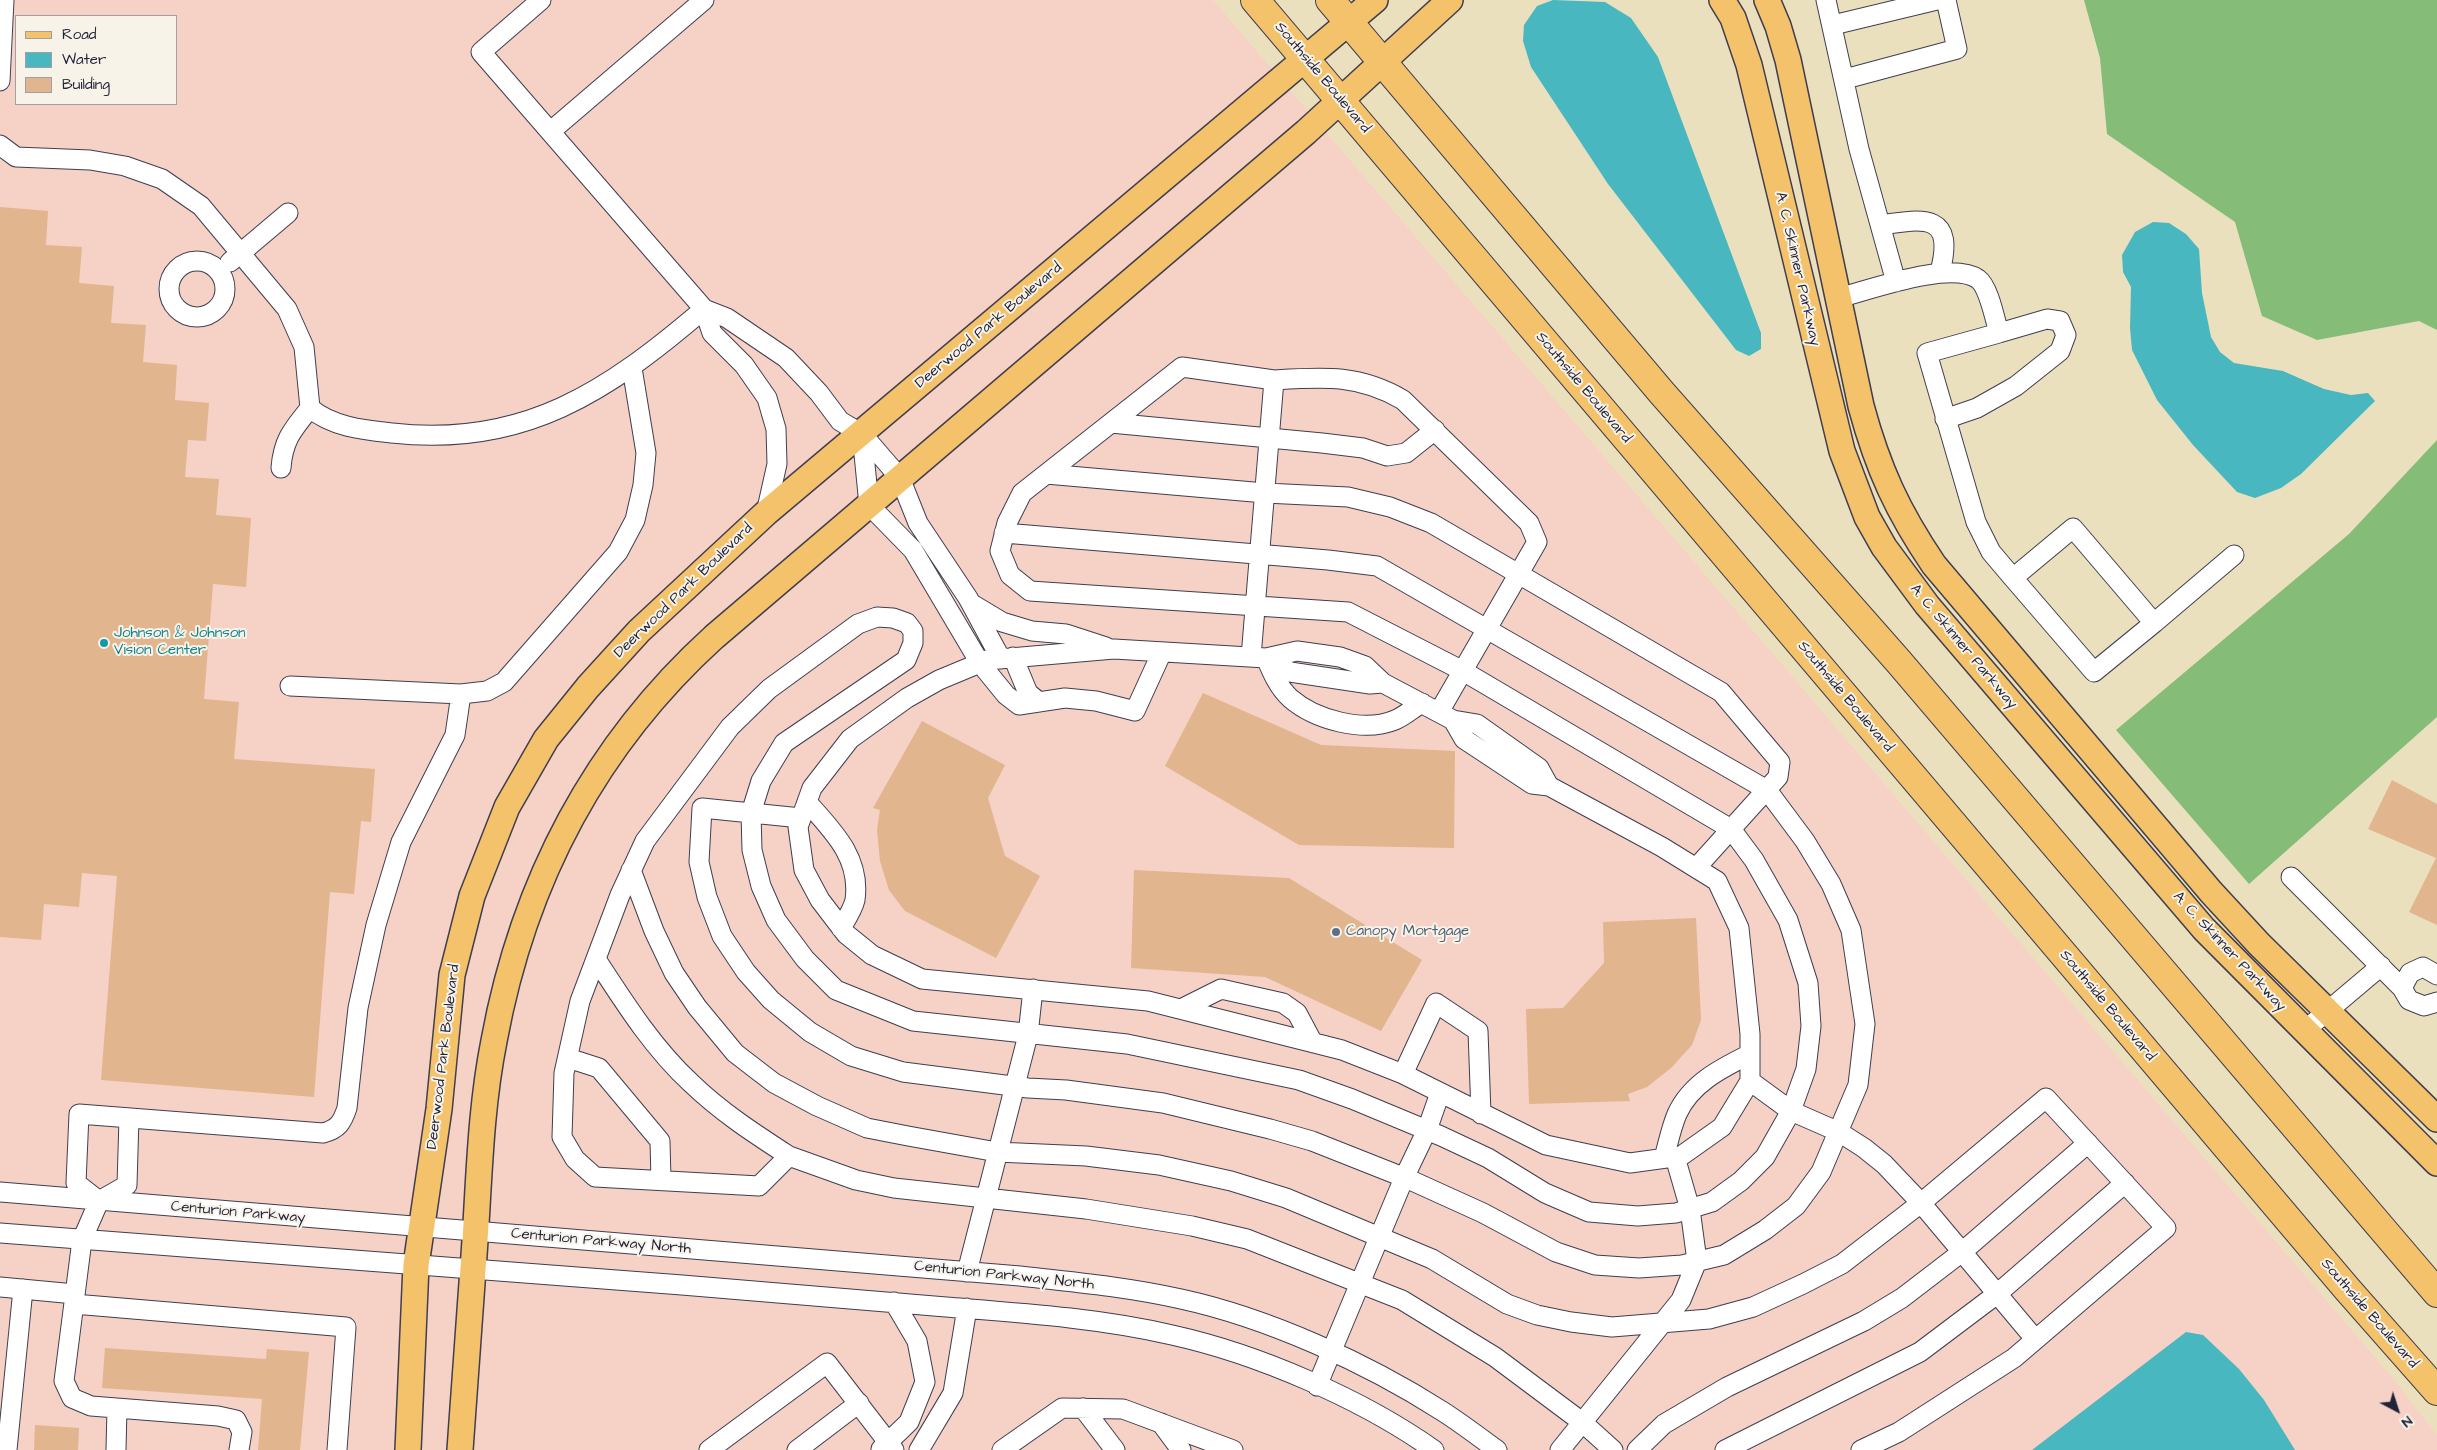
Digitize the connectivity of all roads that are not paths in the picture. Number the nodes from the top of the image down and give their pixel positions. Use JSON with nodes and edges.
{"nodes":[{"id":1,"x":4,"y":0,"type":"edge"},
{"id":2,"x":541,"y":0,"type":"edge"},
{"id":3,"x":704,"y":0,"type":"edge"},
{"id":4,"x":1255,"y":0,"type":"edge"},
{"id":5,"x":1330,"y":0,"type":"edge"},
{"id":6,"x":1375,"y":0,"type":"edge"},
{"id":7,"x":1450,"y":0,"type":"edge"},
{"id":8,"x":1722,"y":0,"type":"edge"},
{"id":9,"x":1767,"y":0,"type":"edge"},
{"id":10,"x":1826,"y":0,"type":"edge"},
{"id":11,"x":1937,"y":0,"type":"edge"},
{"id":12,"x":1946,"y":0,"type":"edge"},
{"id":13,"x":1901,"y":4,"type":"edge"},
{"id":14,"x":1343,"y":11,"type":"edge"},
{"id":15,"x":1833,"y":25,"type":"junction"},
{"id":16,"x":1305,"y":58,"type":"junction"},
{"id":17,"x":1382,"y":63,"type":"junction"},
{"id":18,"x":1845,"y":79,"type":"junction"},
{"id":19,"x":0,"y":81,"type":"edge"},
{"id":20,"x":1341,"y":101,"type":"junction"},
{"id":21,"x":550,"y":131,"type":"junction"},
{"id":22,"x":0,"y":145,"type":"edge"},
{"id":23,"x":288,"y":213,"type":"dead end"},
{"id":24,"x":1881,"y":225,"type":"junction"},
{"id":25,"x":239,"y":254,"type":"junction"},
{"id":26,"x":219,"y":272,"type":"dead end"},
{"id":27,"x":1940,"y":272,"type":"junction"},
{"id":28,"x":1896,"y":282,"type":"junction"},
{"id":29,"x":1838,"y":298,"type":"junction"},
{"id":30,"x":704,"y":309,"type":"junction"},
{"id":31,"x":1999,"y":333,"type":"junction"},
{"id":32,"x":632,"y":368,"type":"junction"},
{"id":33,"x":1274,"y":380,"type":"junction"},
{"id":34,"x":310,"y":408,"type":"junction"},
{"id":35,"x":1945,"y":419,"type":"junction"},
{"id":36,"x":1111,"y":423,"type":"junction"},
{"id":37,"x":1435,"y":430,"type":"junction"},
{"id":38,"x":862,"y":434,"type":"junction"},
{"id":39,"x":1269,"y":438,"type":"junction"},
{"id":40,"x":281,"y":468,"type":"dead end"},
{"id":41,"x":1046,"y":474,"type":"junction"},
{"id":42,"x":900,"y":478,"type":"junction"},
{"id":43,"x":1265,"y":493,"type":"junction"},
{"id":44,"x":869,"y":505,"type":"junction"},
{"id":45,"x":766,"y":513,"type":"junction"},
{"id":46,"x":1004,"y":533,"type":"junction"},
{"id":47,"x":1260,"y":554,"type":"junction"},
{"id":48,"x":2234,"y":555,"type":"dead end"},
{"id":49,"x":1519,"y":574,"type":"junction"},
{"id":50,"x":2013,"y":578,"type":"junction"},
{"id":51,"x":971,"y":604,"type":"junction"},
{"id":52,"x":1256,"y":607,"type":"junction"},
{"id":53,"x":2154,"y":623,"type":"junction"},
{"id":54,"x":1487,"y":629,"type":"junction"},
{"id":55,"x":1114,"y":649,"type":"junction"},
{"id":56,"x":1162,"y":652,"type":"junction"},
{"id":57,"x":1007,"y":658,"type":"junction"},
{"id":58,"x":1259,"y":658,"type":"junction"},
{"id":59,"x":980,"y":663,"type":"junction"},
{"id":60,"x":1462,"y":671,"type":"junction"},
{"id":61,"x":290,"y":686,"type":"dead end"},
{"id":62,"x":461,"y":694,"type":"junction"},
{"id":63,"x":1039,"y":702,"type":"junction"},
{"id":64,"x":1422,"y":703,"type":"junction"},
{"id":65,"x":1446,"y":716,"type":"junction"},
{"id":66,"x":1767,"y":790,"type":"junction"},
{"id":67,"x":804,"y":810,"type":"junction"},
{"id":68,"x":751,"y":813,"type":"junction"},
{"id":69,"x":1731,"y":829,"type":"junction"},
{"id":70,"x":1696,"y":868,"type":"junction"},
{"id":71,"x":632,"y":870,"type":"junction"},
{"id":72,"x":2291,"y":877,"type":"dead end"},
{"id":73,"x":842,"y":928,"type":"junction"},
{"id":74,"x":596,"y":959,"type":"junction"},
{"id":75,"x":2381,"y":966,"type":"junction"},
{"id":76,"x":2437,"y":975,"type":"edge"},
{"id":77,"x":2402,"y":988,"type":"junction"},
{"id":78,"x":1033,"y":989,"type":"junction"},
{"id":79,"x":2437,"y":1002,"type":"edge"},
{"id":80,"x":1181,"y":1010,"type":"junction"},
{"id":81,"x":2328,"y":1011,"type":"junction"},
{"id":82,"x":2304,"y":1031,"type":"junction"},
{"id":83,"x":1028,"y":1035,"type":"junction"},
{"id":84,"x":1313,"y":1042,"type":"junction"},
{"id":85,"x":1750,"y":1054,"type":"junction"},
{"id":86,"x":568,"y":1058,"type":"junction"},
{"id":87,"x":1403,"y":1074,"type":"junction"},
{"id":88,"x":1750,"y":1081,"type":"junction"},
{"id":89,"x":1013,"y":1086,"type":"junction"},
{"id":90,"x":1440,"y":1093,"type":"junction"},
{"id":91,"x":1791,"y":1111,"type":"junction"},
{"id":92,"x":1481,"y":1114,"type":"junction"},
{"id":93,"x":129,"y":1118,"type":"junction"},
{"id":94,"x":2437,"y":1120,"type":"edge"},
{"id":95,"x":1427,"y":1130,"type":"junction"},
{"id":96,"x":1839,"y":1132,"type":"junction"},
{"id":97,"x":2088,"y":1143,"type":"junction"},
{"id":98,"x":997,"y":1152,"type":"junction"},
{"id":99,"x":789,"y":1156,"type":"junction"},
{"id":100,"x":1670,"y":1158,"type":"junction"},
{"id":101,"x":2437,"y":1162,"type":"edge"},
{"id":102,"x":1404,"y":1178,"type":"junction"},
{"id":103,"x":661,"y":1180,"type":"junction"},
{"id":104,"x":2125,"y":1183,"type":"junction"},
{"id":105,"x":0,"y":1192,"type":"edge"},
{"id":106,"x":985,"y":1200,"type":"junction"},
{"id":107,"x":99,"y":1201,"type":"junction"},
{"id":108,"x":1921,"y":1203,"type":"junction"},
{"id":109,"x":1690,"y":1209,"type":"junction"},
{"id":110,"x":421,"y":1228,"type":"junction"},
{"id":111,"x":475,"y":1232,"type":"junction"},
{"id":112,"x":0,"y":1233,"type":"edge"},
{"id":113,"x":1379,"y":1238,"type":"junction"},
{"id":114,"x":82,"y":1240,"type":"junction"},
{"id":115,"x":1962,"y":1252,"type":"junction"},
{"id":116,"x":1697,"y":1261,"type":"junction"},
{"id":117,"x":416,"y":1266,"type":"junction"},
{"id":118,"x":474,"y":1268,"type":"junction"},
{"id":119,"x":967,"y":1272,"type":"junction"},
{"id":120,"x":1360,"y":1283,"type":"junction"},
{"id":121,"x":0,"y":1287,"type":"edge"},
{"id":122,"x":24,"y":1289,"type":"junction"},
{"id":123,"x":2348,"y":1290,"type":"junction"},
{"id":124,"x":2437,"y":1293,"type":"edge"},
{"id":125,"x":1997,"y":1294,"type":"junction"},
{"id":126,"x":74,"y":1299,"type":"junction"},
{"id":127,"x":894,"y":1302,"type":"junction"},
{"id":128,"x":967,"y":1308,"type":"junction"},
{"id":129,"x":1665,"y":1322,"type":"junction"},
{"id":130,"x":2035,"y":1339,"type":"junction"},
{"id":131,"x":1332,"y":1352,"type":"junction"},
{"id":132,"x":1317,"y":1386,"type":"junction"},
{"id":133,"x":2437,"y":1391,"type":"edge"},
{"id":134,"x":859,"y":1403,"type":"junction"},
{"id":135,"x":2437,"y":1407,"type":"edge"},
{"id":136,"x":116,"y":1408,"type":"junction"},
{"id":137,"x":1083,"y":1408,"type":"junction"},
{"id":138,"x":1582,"y":1422,"type":"junction"},
{"id":139,"x":1162,"y":1423,"type":"junction"},
{"id":140,"x":1015,"y":1446,"type":"edge"},
{"id":141,"x":888,"y":1447,"type":"edge"},
{"id":142,"x":7,"y":1450,"type":"edge"},
{"id":143,"x":116,"y":1450,"type":"edge"},
{"id":144,"x":239,"y":1450,"type":"edge"},
{"id":145,"x":336,"y":1450,"type":"edge"},
{"id":146,"x":408,"y":1450,"type":"edge"},
{"id":147,"x":460,"y":1450,"type":"edge"},
{"id":148,"x":709,"y":1450,"type":"edge"},
{"id":149,"x":797,"y":1450,"type":"edge"},
{"id":150,"x":919,"y":1450,"type":"edge"},
{"id":151,"x":1115,"y":1450,"type":"edge"},
{"id":152,"x":1181,"y":1450,"type":"edge"},
{"id":153,"x":1233,"y":1450,"type":"edge"},
{"id":154,"x":1434,"y":1450,"type":"edge"},
{"id":155,"x":1497,"y":1450,"type":"edge"},
{"id":156,"x":1560,"y":1450,"type":"edge"},
{"id":157,"x":1613,"y":1450,"type":"edge"},
{"id":158,"x":1637,"y":1450,"type":"edge"},
{"id":159,"x":1725,"y":1450,"type":"edge"},
{"id":160,"x":1861,"y":1450,"type":"edge"}],
"edges":[{"from":1,"to":19,"type":"street"},
{"from":2,"to":21,"type":"street"},
{"from":3,"to":21,"type":"street"},
{"from":4,"to":16,"type":"highway","name":"Southside Boulevard"},
{"from":5,"to":14,"type":"highway"},
{"from":6,"to":14,"type":"main road"},
{"from":7,"to":17,"type":"main road"},
{"from":8,"to":82,"type":"main road","name":"A. C. Skinner Parkway"},
{"from":9,"to":29,"type":"main road","name":"A. C. Skinner Parkway"},
{"from":10,"to":15,"type":"street"},
{"from":11,"to":13,"type":"street"},
{"from":12,"to":18,"type":"street"},
{"from":13,"to":15,"type":"street"},
{"from":14,"to":16,"type":"main road","name":"Deerwood Park Boulevard"},
{"from":14,"to":17,"type":"highway"},
{"from":15,"to":18,"type":"street"},
{"from":16,"to":20,"type":"highway","name":"Southside Boulevard"},
{"from":16,"to":38,"type":"main road","name":"Deerwood Park Boulevard"},
{"from":17,"to":20,"type":"main road"},
{"from":17,"to":124,"type":"highway"},
{"from":18,"to":24,"type":"street"},
{"from":20,"to":42,"type":"main road"},
{"from":20,"to":123,"type":"highway","name":"Southside Boulevard"},
{"from":21,"to":30,"type":"street"},
{"from":22,"to":25,"type":"street"},
{"from":23,"to":25,"type":"street"},
{"from":24,"to":27,"type":"street"},
{"from":24,"to":28,"type":"street"},
{"from":25,"to":26,"type":"street"},
{"from":25,"to":34,"type":"street"},
{"from":27,"to":28,"type":"street"},
{"from":27,"to":31,"type":"street"},
{"from":28,"to":29,"type":"street"},
{"from":29,"to":81,"type":"main road","name":"A. C. Skinner Parkway"},
{"from":30,"to":32,"type":"street"},
{"from":30,"to":38,"type":"street"},
{"from":30,"to":45,"type":"street"},
{"from":31,"to":35,"type":"street"},
{"from":31,"to":35,"type":"street"},
{"from":32,"to":34,"type":"street"},
{"from":32,"to":62,"type":"street"},
{"from":33,"to":36,"type":"street"},
{"from":33,"to":37,"type":"street"},
{"from":33,"to":39,"type":"street"},
{"from":34,"to":40,"type":"street"},
{"from":35,"to":50,"type":"street"},
{"from":36,"to":39,"type":"street"},
{"from":36,"to":41,"type":"street"},
{"from":37,"to":39,"type":"street"},
{"from":37,"to":49,"type":"street"},
{"from":38,"to":42,"type":"street"},
{"from":38,"to":44,"type":"street"},
{"from":38,"to":45,"type":"main road","name":"Deerwood Park Boulevard"},
{"from":39,"to":43,"type":"street"},
{"from":41,"to":43,"type":"street"},
{"from":41,"to":46,"type":"street"},
{"from":42,"to":44,"type":"main road"},
{"from":42,"to":51,"type":"street"},
{"from":43,"to":47,"type":"street"},
{"from":43,"to":49,"type":"street"},
{"from":44,"to":59,"type":"street"},
{"from":44,"to":111,"type":"main road"},
{"from":45,"to":110,"type":"main road","name":"Deerwood Park Boulevard"},
{"from":46,"to":47,"type":"street"},
{"from":46,"to":52,"type":"street"},
{"from":47,"to":52,"type":"street"},
{"from":47,"to":54,"type":"street"},
{"from":48,"to":53,"type":"street"},
{"from":49,"to":54,"type":"street"},
{"from":49,"to":66,"type":"street"},
{"from":50,"to":53,"type":"street"},
{"from":50,"to":53,"type":"street"},
{"from":51,"to":55,"type":"street"},
{"from":51,"to":57,"type":"street"},
{"from":52,"to":58,"type":"street"},
{"from":52,"to":60,"type":"street"},
{"from":54,"to":60,"type":"street"},
{"from":54,"to":66,"type":"street"},
{"from":55,"to":56,"type":"street"},
{"from":55,"to":57,"type":"street"},
{"from":56,"to":58,"type":"street"},
{"from":56,"to":63,"type":"street"},
{"from":57,"to":59,"type":"street"},
{"from":57,"to":63,"type":"street"},
{"from":58,"to":64,"type":"street"},
{"from":58,"to":64,"type":"street"},
{"from":59,"to":63,"type":"street"},
{"from":59,"to":67,"type":"street"},
{"from":60,"to":65,"type":"street"},
{"from":60,"to":69,"type":"street"},
{"from":61,"to":62,"type":"street"},
{"from":62,"to":93,"type":"street"},
{"from":64,"to":65,"type":"street"},
{"from":65,"to":70,"type":"street"},
{"from":66,"to":69,"type":"street"},
{"from":66,"to":96,"type":"street"},
{"from":67,"to":68,"type":"street"},
{"from":67,"to":73,"type":"street"},
{"from":67,"to":73,"type":"street"},
{"from":68,"to":71,"type":"street"},
{"from":68,"to":83,"type":"street"},
{"from":68,"to":89,"type":"street"},
{"from":69,"to":70,"type":"street"},
{"from":69,"to":91,"type":"street"},
{"from":70,"to":85,"type":"street"},
{"from":71,"to":74,"type":"street"},
{"from":71,"to":98,"type":"street"},
{"from":72,"to":75,"type":"street"},
{"from":73,"to":78,"type":"street"},
{"from":74,"to":86,"type":"street"},
{"from":74,"to":99,"type":"street"},
{"from":75,"to":77,"type":"street"},
{"from":75,"to":81,"type":"street"},
{"from":76,"to":77,"type":"street"},
{"from":77,"to":79,"type":"street"},
{"from":78,"to":80,"type":"street"},
{"from":78,"to":83,"type":"street"},
{"from":80,"to":84,"type":"street"},
{"from":80,"to":84,"type":"street"},
{"from":81,"to":82,"type":"street"},
{"from":81,"to":94,"type":"main road","name":"A. C. Skinner Parkway"},
{"from":82,"to":101,"type":"main road","name":"A. C. Skinner Parkway"},
{"from":83,"to":89,"type":"street"},
{"from":83,"to":95,"type":"street"},
{"from":84,"to":87,"type":"street"},
{"from":85,"to":88,"type":"street"},
{"from":85,"to":100,"type":"street"},
{"from":86,"to":103,"type":"street"},
{"from":86,"to":103,"type":"street"},
{"from":87,"to":90,"type":"street"},
{"from":87,"to":92,"type":"street"},
{"from":88,"to":91,"type":"street"},
{"from":88,"to":100,"type":"street"},
{"from":89,"to":98,"type":"street"},
{"from":89,"to":102,"type":"street"},
{"from":90,"to":92,"type":"street"},
{"from":90,"to":95,"type":"street"},
{"from":91,"to":96,"type":"street"},
{"from":91,"to":109,"type":"street"},
{"from":92,"to":100,"type":"street"},
{"from":93,"to":107,"type":"street"},
{"from":93,"to":107,"type":"street"},
{"from":95,"to":102,"type":"street"},
{"from":95,"to":109,"type":"street"},
{"from":96,"to":108,"type":"street"},
{"from":96,"to":116,"type":"street"},
{"from":97,"to":104,"type":"street"},
{"from":97,"to":108,"type":"street"},
{"from":97,"to":115,"type":"street"},
{"from":98,"to":106,"type":"street"},
{"from":98,"to":113,"type":"street"},
{"from":99,"to":103,"type":"street"},
{"from":99,"to":106,"type":"street"},
{"from":100,"to":109,"type":"street"},
{"from":102,"to":113,"type":"street"},
{"from":102,"to":116,"type":"street"},
{"from":104,"to":125,"type":"street"},
{"from":104,"to":130,"type":"street"},
{"from":105,"to":107,"type":"street","name":"Centurion Parkway"},
{"from":106,"to":119,"type":"street"},
{"from":106,"to":120,"type":"street"},
{"from":107,"to":110,"type":"street","name":"Centurion Parkway"},
{"from":107,"to":114,"type":"street"},
{"from":108,"to":115,"type":"street"},
{"from":108,"to":129,"type":"street"},
{"from":109,"to":116,"type":"street"},
{"from":110,"to":111,"type":"street","name":"Centurion Parkway"},
{"from":110,"to":117,"type":"main road","name":"Deerwood Park Boulevard"},
{"from":111,"to":118,"type":"main road"},
{"from":111,"to":119,"type":"street","name":"Centurion Parkway North"},
{"from":112,"to":114,"type":"street"},
{"from":113,"to":120,"type":"street"},
{"from":113,"to":129,"type":"street"},
{"from":114,"to":117,"type":"street"},
{"from":114,"to":126,"type":"street"},
{"from":115,"to":125,"type":"street"},
{"from":115,"to":158,"type":"street"},
{"from":116,"to":129,"type":"street"},
{"from":117,"to":118,"type":"street"},
{"from":117,"to":146,"type":"main road","name":"Deerwood Park Boulevard"},
{"from":118,"to":127,"type":"street"},
{"from":118,"to":147,"type":"main road"},
{"from":119,"to":131,"type":"street","name":"Centurion Parkway North"},
{"from":120,"to":131,"type":"street"},
{"from":120,"to":138,"type":"street"},
{"from":121,"to":122,"type":"street"},
{"from":122,"to":126,"type":"street"},
{"from":122,"to":142,"type":"street"},
{"from":123,"to":133,"type":"highway","name":"Southside Boulevard"},
{"from":123,"to":135,"type":"highway"},
{"from":125,"to":130,"type":"street"},
{"from":125,"to":159,"type":"street"},
{"from":126,"to":136,"type":"street"},
{"from":126,"to":145,"type":"street"},
{"from":127,"to":128,"type":"street"},
{"from":127,"to":141,"type":"street"},
{"from":128,"to":132,"type":"street"},
{"from":128,"to":150,"type":"street"},
{"from":129,"to":138,"type":"street"},
{"from":130,"to":160,"type":"street"},
{"from":131,"to":132,"type":"street"},
{"from":131,"to":155,"type":"street","name":"Centurion Parkway North"},
{"from":132,"to":154,"type":"street"},
{"from":134,"to":141,"type":"street"},
{"from":134,"to":148,"type":"street"},
{"from":134,"to":149,"type":"street"},
{"from":136,"to":143,"type":"street"},
{"from":136,"to":144,"type":"street"},
{"from":137,"to":139,"type":"street"},
{"from":137,"to":140,"type":"street"},
{"from":137,"to":151,"type":"street"},
{"from":138,"to":156,"type":"street"},
{"from":138,"to":157,"type":"street"},
{"from":139,"to":152,"type":"street"},
{"from":139,"to":153,"type":"street"}]}
